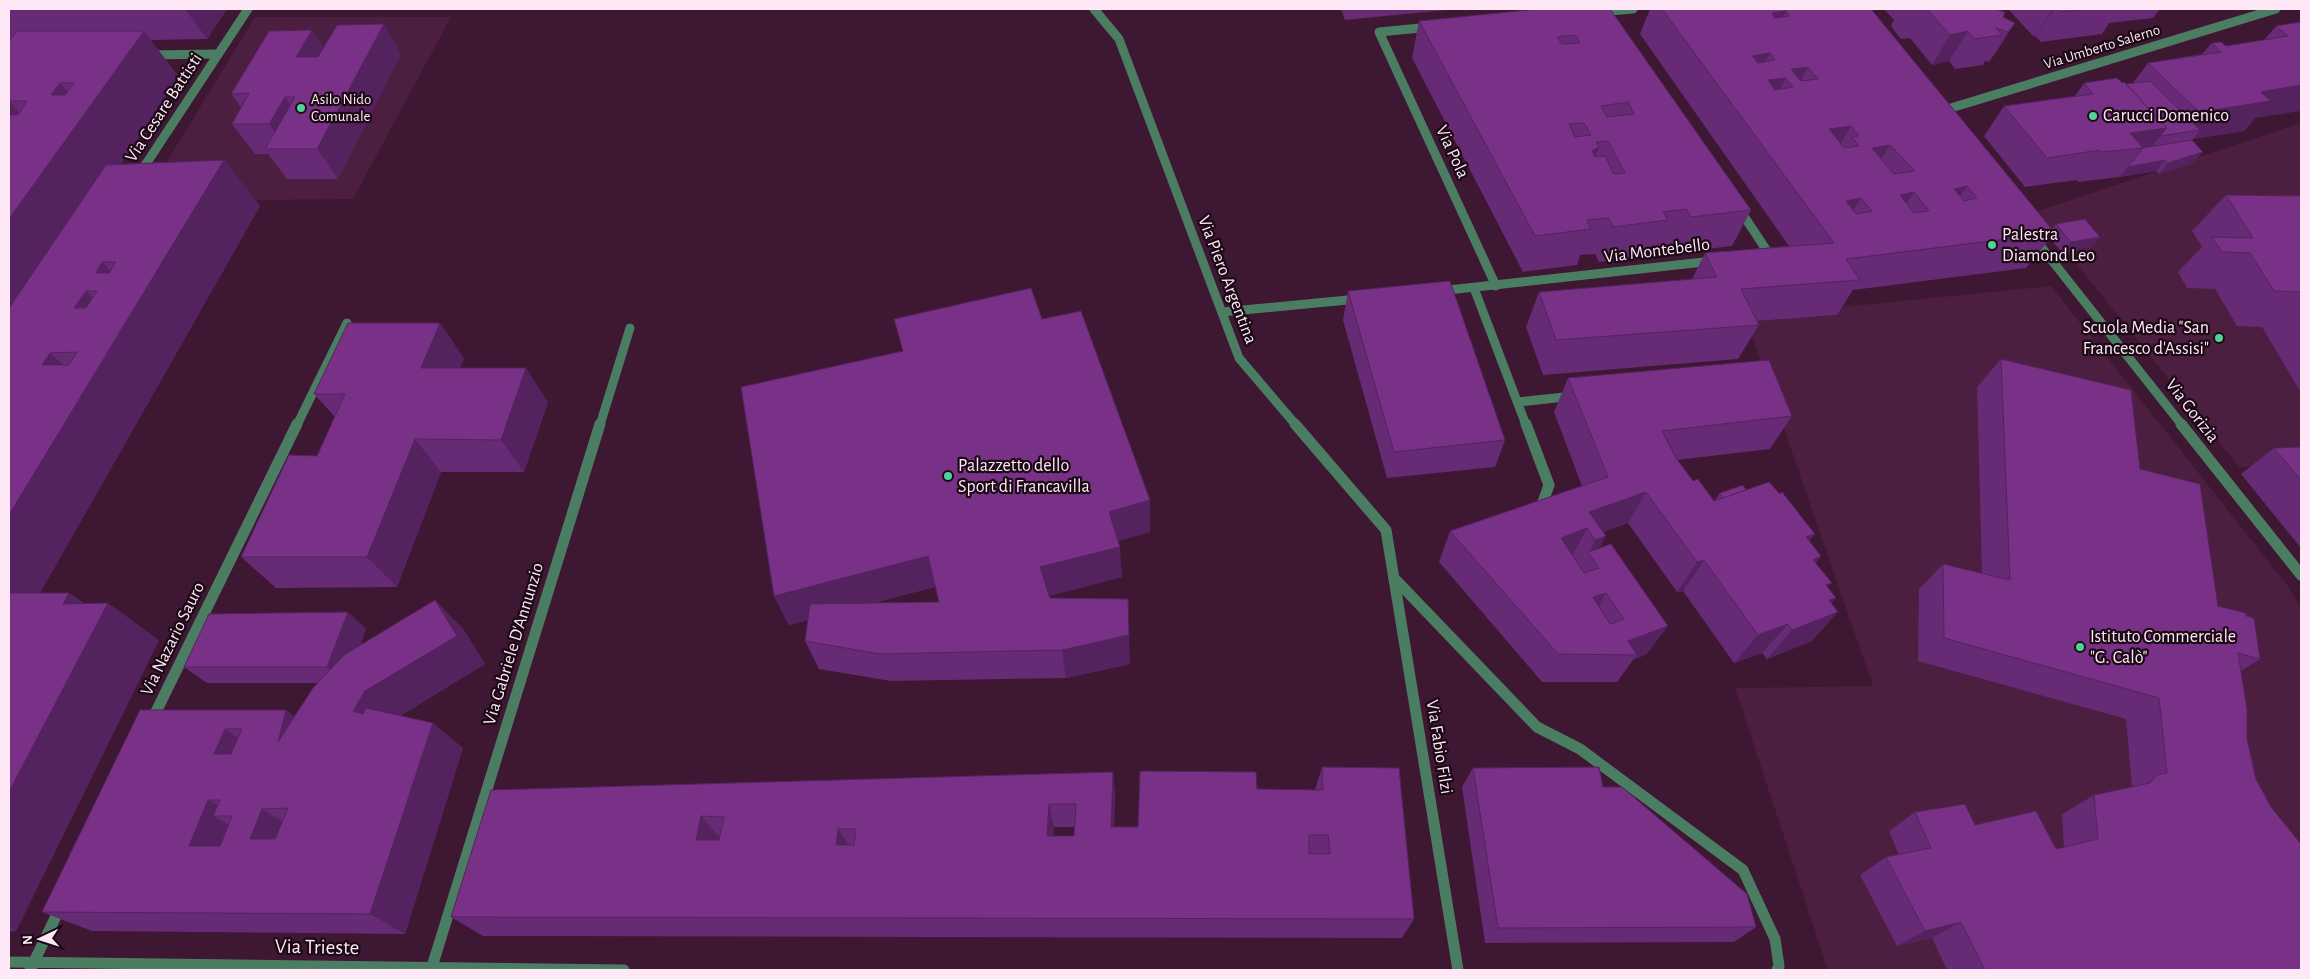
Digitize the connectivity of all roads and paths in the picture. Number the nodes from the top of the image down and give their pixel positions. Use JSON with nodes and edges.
{"nodes":[{"id":1,"x":248,"y":9,"type":"edge"},
{"id":2,"x":1094,"y":9,"type":"edge"},
{"id":3,"x":1633,"y":9,"type":"edge"},
{"id":4,"x":2276,"y":9,"type":"edge"},
{"id":5,"x":1606,"y":12,"type":"junction"},
{"id":6,"x":1586,"y":13,"type":"edge"},
{"id":7,"x":1611,"y":20,"type":"edge"},
{"id":8,"x":1438,"y":27,"type":"edge"},
{"id":9,"x":218,"y":54,"type":"junction"},
{"id":10,"x":138,"y":56,"type":"edge"},
{"id":11,"x":1935,"y":113,"type":"edge"},
{"id":12,"x":138,"y":178,"type":"edge"},
{"id":13,"x":1737,"y":206,"type":"edge"},
{"id":14,"x":2028,"y":229,"type":"edge"},
{"id":15,"x":1760,"y":255,"type":"edge"},
{"id":16,"x":1721,"y":260,"type":"edge"},
{"id":17,"x":1496,"y":286,"type":"junction"},
{"id":18,"x":1474,"y":288,"type":"junction"},
{"id":19,"x":1425,"y":292,"type":"edge"},
{"id":20,"x":1367,"y":298,"type":"edge"},
{"id":21,"x":1222,"y":312,"type":"junction"},
{"id":22,"x":347,"y":323,"type":"edge"},
{"id":23,"x":630,"y":328,"type":"dead end"},
{"id":24,"x":1585,"y":394,"type":"edge"},
{"id":25,"x":1518,"y":402,"type":"junction"},
{"id":26,"x":1532,"y":514,"type":"edge"},
{"id":27,"x":1386,"y":530,"type":"joint"},
{"id":28,"x":2301,"y":575,"type":"edge"},
{"id":29,"x":1394,"y":578,"type":"junction"},
{"id":30,"x":147,"y":732,"type":"edge"},
{"id":31,"x":68,"y":891,"type":"edge"},
{"id":32,"x":9,"y":962,"type":"edge"},
{"id":33,"x":32,"y":966,"type":"edge"},
{"id":34,"x":431,"y":969,"type":"edge"},
{"id":35,"x":624,"y":970,"type":"edge"},
{"id":36,"x":1458,"y":970,"type":"edge"},
{"id":37,"x":1777,"y":970,"type":"edge"}],
"edges":[{"from":1,"to":9,"type":"street","name":"Via Cesare Battisti"},
{"from":2,"to":21,"type":"street","name":"Via Piero Argentina"},
{"from":3,"to":5,"type":"street"},
{"from":4,"to":11,"type":"street","name":"Via Umberto Salerno"},
{"from":5,"to":6,"type":"street"},
{"from":5,"to":7,"type":"street"},
{"from":8,"to":17,"type":"street","name":"Via Pola"},
{"from":9,"to":10,"type":"street"},
{"from":9,"to":12,"type":"street","name":"Via Cesare Battisti"},
{"from":13,"to":15,"type":"street"},
{"from":14,"to":28,"type":"street","name":"Via Gorizia"},
{"from":16,"to":17,"type":"street","name":"Via Montebello"},
{"from":17,"to":18,"type":"street","name":"Via Montebello"},
{"from":18,"to":19,"type":"street","name":"Via Montebello"},
{"from":18,"to":25,"type":"street"},
{"from":20,"to":21,"type":"street"},
{"from":21,"to":27,"type":"street","name":"Via Piero Argentina"},
{"from":22,"to":30,"type":"street","name":"Via Nazario Sauro"},
{"from":23,"to":34,"type":"street","name":"Via Gabriele D'Annunzio"},
{"from":24,"to":25,"type":"street"},
{"from":25,"to":26,"type":"street"},
{"from":27,"to":29,"type":"street","name":"Via Fabio Filzi"},
{"from":29,"to":36,"type":"street","name":"Via Fabio Filzi"},
{"from":29,"to":37,"type":"street"},
{"from":31,"to":33,"type":"street"},
{"from":32,"to":33,"type":"street","name":"Via Trieste"},
{"from":33,"to":34,"type":"street","name":"Via Trieste"},
{"from":34,"to":35,"type":"street","name":"Via Trieste"}]}
